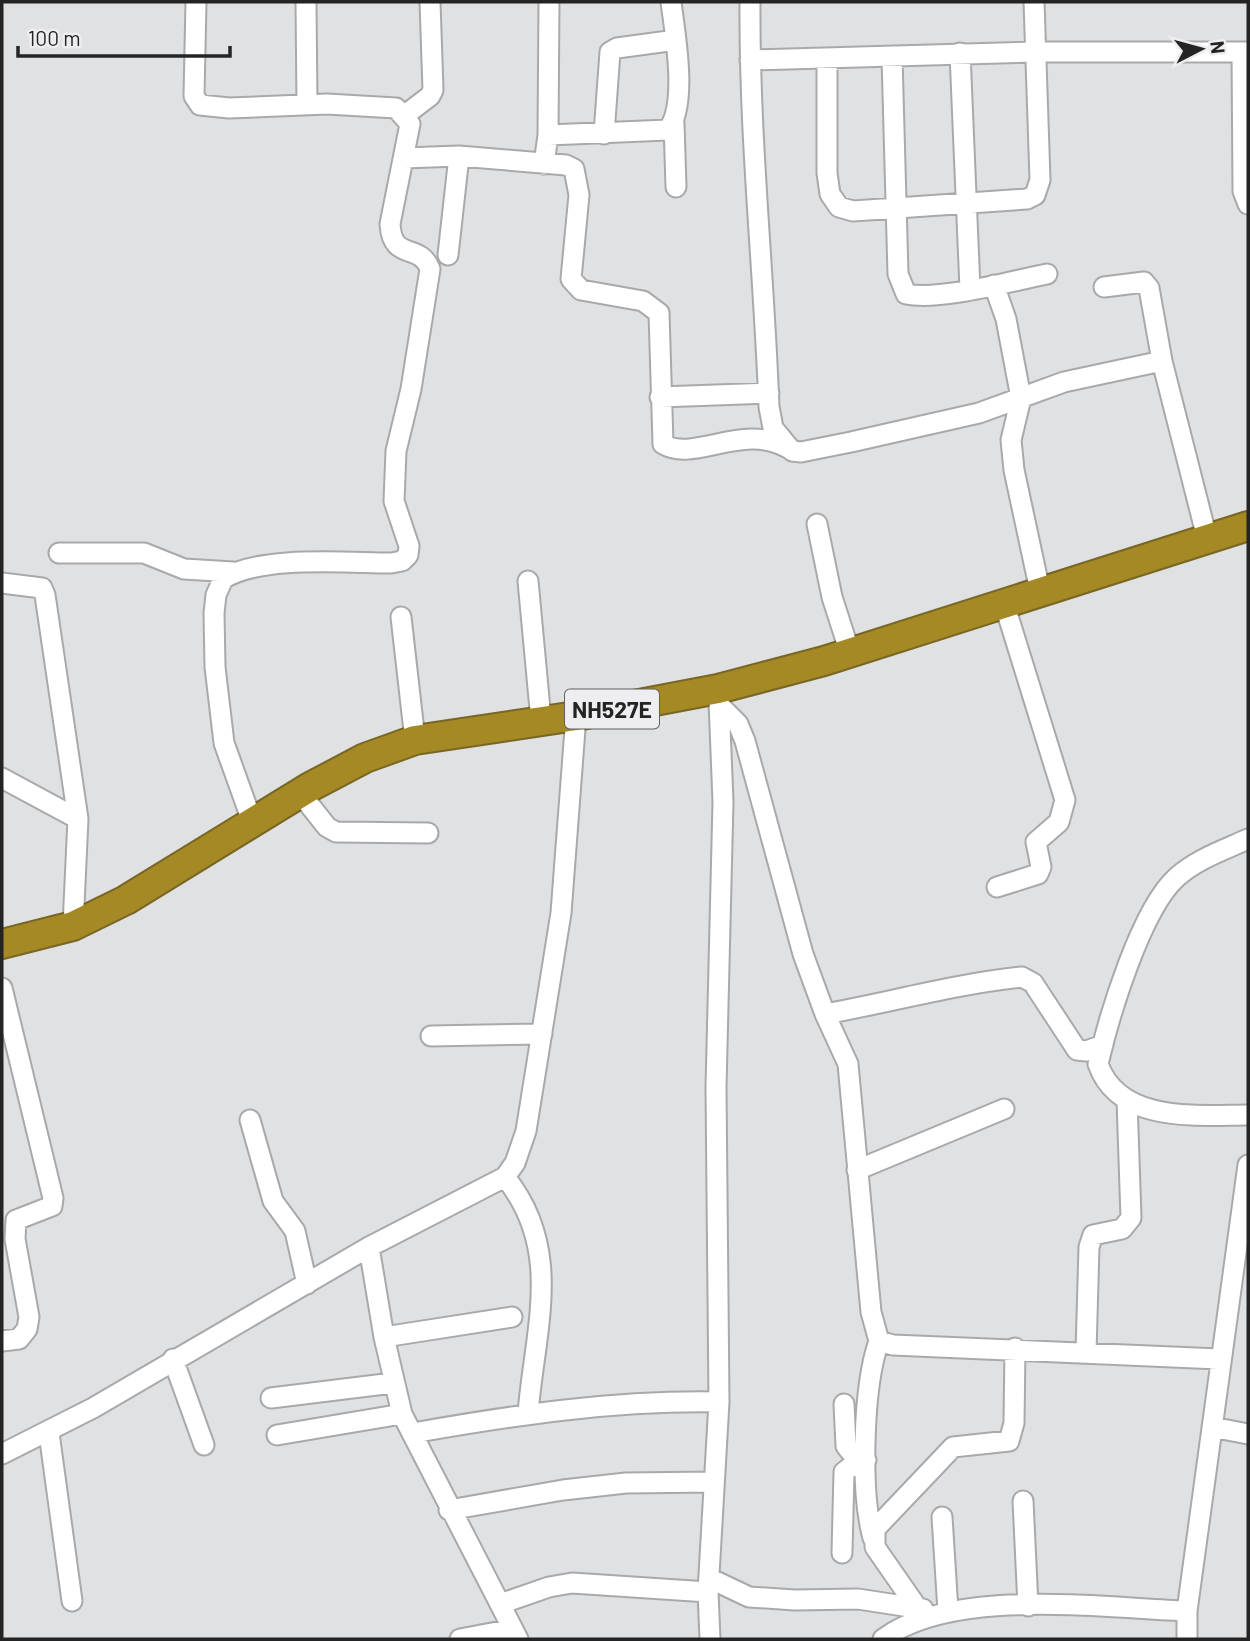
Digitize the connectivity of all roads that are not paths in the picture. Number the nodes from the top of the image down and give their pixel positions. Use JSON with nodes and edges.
{"nodes":[{"id":1,"x":196,"y":2,"type":"edge"},
{"id":2,"x":306,"y":2,"type":"edge"},
{"id":3,"x":430,"y":2,"type":"edge"},
{"id":4,"x":549,"y":2,"type":"edge"},
{"id":5,"x":671,"y":2,"type":"edge"},
{"id":6,"x":751,"y":2,"type":"edge"},
{"id":7,"x":1034,"y":2,"type":"edge"},
{"id":8,"x":676,"y":40,"type":"junction"},
{"id":9,"x":1034,"y":52,"type":"junction"},
{"id":10,"x":1245,"y":52,"type":"edge"},
{"id":11,"x":960,"y":53,"type":"junction"},
{"id":12,"x":892,"y":57,"type":"junction"},
{"id":13,"x":750,"y":60,"type":"junction"},
{"id":14,"x":827,"y":60,"type":"junction"},
{"id":15,"x":307,"y":105,"type":"junction"},
{"id":16,"x":405,"y":115,"type":"junction"},
{"id":17,"x":674,"y":123,"type":"junction"},
{"id":18,"x":604,"y":134,"type":"junction"},
{"id":19,"x":548,"y":135,"type":"junction"},
{"id":20,"x":459,"y":156,"type":"junction"},
{"id":21,"x":404,"y":158,"type":"junction"},
{"id":22,"x":544,"y":164,"type":"junction"},
{"id":23,"x":676,"y":187,"type":"dead end"},
{"id":24,"x":1248,"y":204,"type":"edge"},
{"id":25,"x":965,"y":205,"type":"junction"},
{"id":26,"x":895,"y":206,"type":"junction"},
{"id":27,"x":448,"y":255,"type":"dead end"},
{"id":28,"x":1048,"y":274,"type":"dead end"},
{"id":29,"x":993,"y":285,"type":"junction"},
{"id":30,"x":1104,"y":287,"type":"dead end"},
{"id":31,"x":970,"y":289,"type":"junction"},
{"id":32,"x":1162,"y":361,"type":"junction"},
{"id":33,"x":769,"y":393,"type":"junction"},
{"id":34,"x":660,"y":397,"type":"junction"},
{"id":35,"x":1021,"y":398,"type":"junction"},
{"id":36,"x":792,"y":451,"type":"junction"},
{"id":37,"x":817,"y":524,"type":"dead end"},
{"id":38,"x":1247,"y":532,"type":"edge"},
{"id":39,"x":1207,"y":538,"type":"junction"},
{"id":40,"x":59,"y":553,"type":"dead end"},
{"id":41,"x":233,"y":572,"type":"junction"},
{"id":42,"x":527,"y":581,"type":"dead end"},
{"id":43,"x":2,"y":583,"type":"edge"},
{"id":44,"x":1040,"y":591,"type":"junction"},
{"id":45,"x":1004,"y":603,"type":"junction"},
{"id":46,"x":401,"y":617,"type":"dead end"},
{"id":47,"x":850,"y":653,"type":"junction"},
{"id":48,"x":719,"y":697,"type":"junction"},
{"id":49,"x":576,"y":716,"type":"junction"},
{"id":50,"x":541,"y":720,"type":"junction"},
{"id":51,"x":415,"y":740,"type":"junction"},
{"id":52,"x":2,"y":778,"type":"edge"},
{"id":53,"x":300,"y":793,"type":"junction"},
{"id":54,"x":78,"y":819,"type":"junction"},
{"id":55,"x":252,"y":821,"type":"junction"},
{"id":56,"x":428,"y":833,"type":"dead end"},
{"id":57,"x":1248,"y":839,"type":"edge"},
{"id":58,"x":997,"y":887,"type":"dead end"},
{"id":59,"x":72,"y":926,"type":"junction"},
{"id":60,"x":2,"y":944,"type":"edge"},
{"id":61,"x":2,"y":988,"type":"edge"},
{"id":62,"x":825,"y":1014,"type":"junction"},
{"id":63,"x":542,"y":1034,"type":"junction"},
{"id":64,"x":431,"y":1037,"type":"dead end"},
{"id":65,"x":1103,"y":1045,"type":"junction"},
{"id":66,"x":1127,"y":1100,"type":"junction"},
{"id":67,"x":1004,"y":1110,"type":"dead end"},
{"id":68,"x":1248,"y":1115,"type":"edge"},
{"id":69,"x":250,"y":1120,"type":"dead end"},
{"id":70,"x":1248,"y":1165,"type":"edge"},
{"id":71,"x":857,"y":1170,"type":"junction"},
{"id":72,"x":505,"y":1177,"type":"junction"},
{"id":73,"x":369,"y":1247,"type":"junction"},
{"id":74,"x":307,"y":1284,"type":"junction"},
{"id":75,"x":512,"y":1317,"type":"dead end"},
{"id":76,"x":384,"y":1337,"type":"junction"},
{"id":77,"x":2,"y":1341,"type":"edge"},
{"id":78,"x":879,"y":1341,"type":"junction"},
{"id":79,"x":1015,"y":1348,"type":"junction"},
{"id":80,"x":1086,"y":1352,"type":"junction"},
{"id":81,"x":173,"y":1359,"type":"junction"},
{"id":82,"x":1219,"y":1359,"type":"junction"},
{"id":83,"x":393,"y":1382,"type":"junction"},
{"id":84,"x":271,"y":1398,"type":"dead end"},
{"id":85,"x":719,"y":1402,"type":"junction"},
{"id":86,"x":844,"y":1404,"type":"dead end"},
{"id":87,"x":528,"y":1413,"type":"junction"},
{"id":88,"x":402,"y":1414,"type":"junction"},
{"id":89,"x":1212,"y":1427,"type":"junction"},
{"id":90,"x":49,"y":1433,"type":"junction"},
{"id":91,"x":413,"y":1433,"type":"junction"},
{"id":92,"x":1248,"y":1434,"type":"edge"},
{"id":93,"x":277,"y":1436,"type":"dead end"},
{"id":94,"x":204,"y":1446,"type":"dead end"},
{"id":95,"x":2,"y":1454,"type":"edge"},
{"id":96,"x":862,"y":1461,"type":"junction"},
{"id":97,"x":714,"y":1482,"type":"junction"},
{"id":98,"x":1023,"y":1501,"type":"dead end"},
{"id":99,"x":449,"y":1510,"type":"junction"},
{"id":100,"x":942,"y":1517,"type":"dead end"},
{"id":101,"x":873,"y":1538,"type":"junction"},
{"id":102,"x":842,"y":1553,"type":"dead end"},
{"id":103,"x":708,"y":1585,"type":"junction"},
{"id":104,"x":72,"y":1601,"type":"dead end"},
{"id":105,"x":500,"y":1604,"type":"junction"},
{"id":106,"x":1028,"y":1606,"type":"junction"},
{"id":107,"x":932,"y":1610,"type":"junction"},
{"id":108,"x":1187,"y":1611,"type":"junction"},
{"id":109,"x":515,"y":1634,"type":"edge"},
{"id":110,"x":460,"y":1639,"type":"edge"},
{"id":111,"x":710,"y":1639,"type":"edge"},
{"id":112,"x":883,"y":1639,"type":"edge"},
{"id":113,"x":1187,"y":1639,"type":"edge"}],
"edges":[{"from":1,"to":15,"type":"street"},
{"from":2,"to":15,"type":"street"},
{"from":3,"to":16,"type":"street"},
{"from":4,"to":19,"type":"street"},
{"from":5,"to":8,"type":"street"},
{"from":6,"to":13,"type":"street"},
{"from":7,"to":9,"type":"street"},
{"from":8,"to":17,"type":"street"},
{"from":8,"to":18,"type":"street"},
{"from":9,"to":10,"type":"street"},
{"from":9,"to":11,"type":"street"},
{"from":9,"to":25,"type":"street"},
{"from":10,"to":24,"type":"street"},
{"from":11,"to":12,"type":"street"},
{"from":11,"to":25,"type":"street"},
{"from":12,"to":14,"type":"street"},
{"from":12,"to":26,"type":"street"},
{"from":13,"to":14,"type":"street"},
{"from":13,"to":33,"type":"street"},
{"from":14,"to":26,"type":"street"},
{"from":15,"to":16,"type":"street"},
{"from":16,"to":21,"type":"street"},
{"from":17,"to":18,"type":"street"},
{"from":17,"to":23,"type":"street"},
{"from":18,"to":19,"type":"street"},
{"from":19,"to":22,"type":"street"},
{"from":20,"to":21,"type":"street"},
{"from":20,"to":22,"type":"street"},
{"from":20,"to":27,"type":"street"},
{"from":21,"to":41,"type":"street"},
{"from":22,"to":34,"type":"street"},
{"from":25,"to":26,"type":"street"},
{"from":25,"to":31,"type":"street"},
{"from":26,"to":31,"type":"street"},
{"from":28,"to":29,"type":"street"},
{"from":29,"to":31,"type":"street"},
{"from":29,"to":35,"type":"street"},
{"from":30,"to":32,"type":"street"},
{"from":32,"to":35,"type":"street"},
{"from":32,"to":39,"type":"street"},
{"from":33,"to":34,"type":"street"},
{"from":33,"to":36,"type":"street"},
{"from":34,"to":36,"type":"street"},
{"from":35,"to":36,"type":"street"},
{"from":35,"to":44,"type":"street"},
{"from":37,"to":47,"type":"street"},
{"from":38,"to":39,"type":"highway","number":"NH527E"},
{"from":39,"to":44,"type":"highway","number":"NH527E"},
{"from":40,"to":41,"type":"street"},
{"from":41,"to":55,"type":"street"},
{"from":42,"to":50,"type":"street"},
{"from":43,"to":54,"type":"street"},
{"from":44,"to":45,"type":"highway","number":"NH527E"},
{"from":45,"to":47,"type":"highway","number":"NH527E"},
{"from":45,"to":58,"type":"street"},
{"from":46,"to":51,"type":"street"},
{"from":47,"to":48,"type":"highway","number":"NH527E"},
{"from":48,"to":49,"type":"highway","number":"NH527E"},
{"from":48,"to":62,"type":"street"},
{"from":48,"to":85,"type":"street"},
{"from":49,"to":50,"type":"highway","number":"NH527E"},
{"from":49,"to":63,"type":"street"},
{"from":50,"to":51,"type":"highway","number":"NH527E"},
{"from":51,"to":53,"type":"highway","number":"NH527E"},
{"from":52,"to":54,"type":"street"},
{"from":53,"to":55,"type":"highway","number":"NH527E"},
{"from":53,"to":56,"type":"street"},
{"from":54,"to":59,"type":"street"},
{"from":55,"to":59,"type":"highway","number":"NH527E"},
{"from":57,"to":65,"type":"street"},
{"from":59,"to":60,"type":"highway","number":"NH527E"},
{"from":61,"to":77,"type":"street"},
{"from":62,"to":65,"type":"street"},
{"from":62,"to":71,"type":"street"},
{"from":63,"to":64,"type":"street"},
{"from":63,"to":72,"type":"street"},
{"from":65,"to":66,"type":"street"},
{"from":66,"to":68,"type":"street"},
{"from":66,"to":80,"type":"street"},
{"from":67,"to":71,"type":"street"},
{"from":69,"to":74,"type":"street"},
{"from":70,"to":82,"type":"street"},
{"from":71,"to":78,"type":"street"},
{"from":72,"to":73,"type":"street"},
{"from":72,"to":87,"type":"street"},
{"from":73,"to":74,"type":"street"},
{"from":73,"to":76,"type":"street"},
{"from":74,"to":81,"type":"street"},
{"from":75,"to":76,"type":"street"},
{"from":76,"to":83,"type":"street"},
{"from":78,"to":79,"type":"street"},
{"from":78,"to":96,"type":"street"},
{"from":79,"to":80,"type":"street"},
{"from":79,"to":101,"type":"street"},
{"from":80,"to":82,"type":"street"},
{"from":81,"to":90,"type":"street"},
{"from":81,"to":94,"type":"street"},
{"from":82,"to":89,"type":"street"},
{"from":83,"to":84,"type":"street"},
{"from":83,"to":88,"type":"street"},
{"from":85,"to":87,"type":"street"},
{"from":85,"to":97,"type":"street"},
{"from":86,"to":96,"type":"street"},
{"from":87,"to":91,"type":"street"},
{"from":88,"to":91,"type":"street"},
{"from":88,"to":93,"type":"street"},
{"from":89,"to":92,"type":"street"},
{"from":89,"to":108,"type":"street"},
{"from":90,"to":95,"type":"street"},
{"from":90,"to":104,"type":"street"},
{"from":91,"to":99,"type":"street"},
{"from":96,"to":101,"type":"street"},
{"from":96,"to":102,"type":"street"},
{"from":97,"to":99,"type":"street"},
{"from":97,"to":103,"type":"street"},
{"from":98,"to":106,"type":"street"},
{"from":99,"to":105,"type":"street"},
{"from":100,"to":107,"type":"street"},
{"from":101,"to":107,"type":"street"},
{"from":103,"to":105,"type":"street"},
{"from":103,"to":107,"type":"street"},
{"from":103,"to":111,"type":"street"},
{"from":105,"to":109,"type":"street"},
{"from":106,"to":107,"type":"street"},
{"from":106,"to":108,"type":"street"},
{"from":107,"to":112,"type":"street"},
{"from":108,"to":113,"type":"street"},
{"from":109,"to":110,"type":"street"}]}
